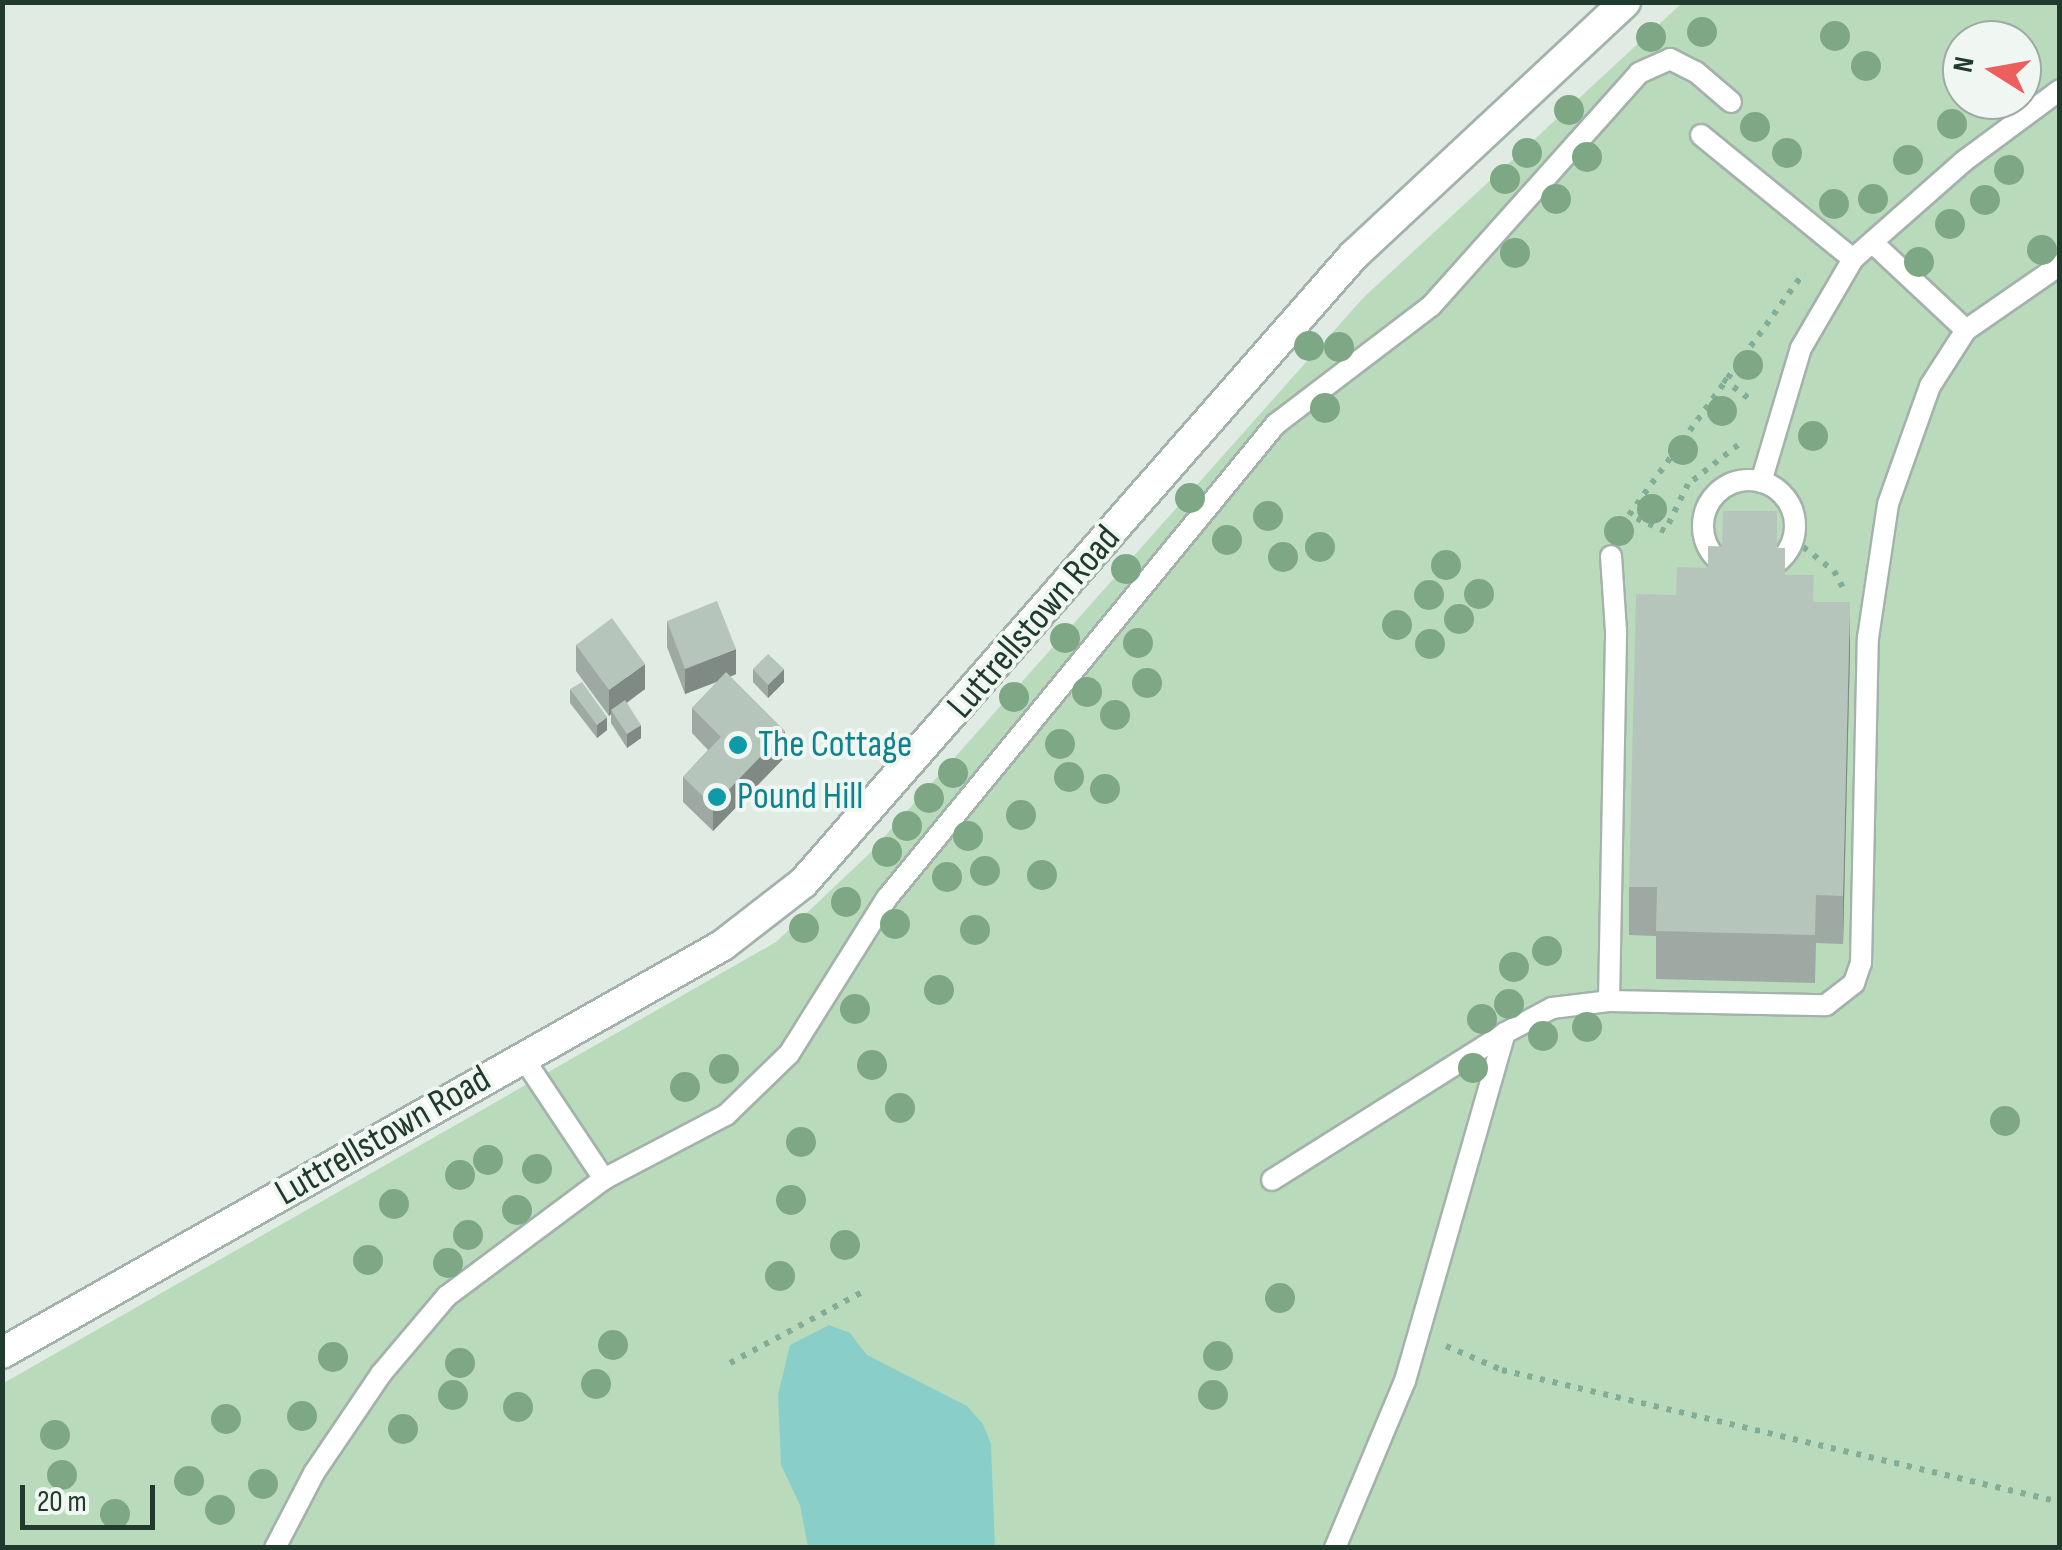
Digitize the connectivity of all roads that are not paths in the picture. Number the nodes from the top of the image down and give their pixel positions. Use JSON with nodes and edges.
{"nodes":[{"id":1,"x":1625,"y":2,"type":"edge"},
{"id":2,"x":2060,"y":90,"type":"edge"},
{"id":3,"x":1730,"y":102,"type":"dead end"},
{"id":4,"x":1702,"y":135,"type":"dead end"},
{"id":5,"x":1873,"y":243,"type":"junction"},
{"id":6,"x":1853,"y":260,"type":"junction"},
{"id":7,"x":2060,"y":265,"type":"edge"},
{"id":8,"x":1966,"y":330,"type":"junction"},
{"id":9,"x":1761,"y":482,"type":"junction"},
{"id":10,"x":1610,"y":556,"type":"dead end"},
{"id":11,"x":1609,"y":1001,"type":"junction"},
{"id":12,"x":1505,"y":1033,"type":"junction"},
{"id":13,"x":522,"y":1056,"type":"junction"},
{"id":14,"x":604,"y":1179,"type":"junction"},
{"id":15,"x":1272,"y":1180,"type":"dead end"},
{"id":16,"x":2,"y":1353,"type":"edge"},
{"id":17,"x":274,"y":1548,"type":"edge"},
{"id":18,"x":1336,"y":1548,"type":"edge"}],
"edges":[{"from":1,"to":13,"type":"street","name":"Luttrellstown Road"},
{"from":2,"to":5,"type":"lane"},
{"from":3,"to":14,"type":"lane"},
{"from":4,"to":6,"type":"lane"},
{"from":5,"to":6,"type":"lane"},
{"from":5,"to":8,"type":"lane"},
{"from":6,"to":9,"type":"lane"},
{"from":7,"to":8,"type":"lane"},
{"from":8,"to":11,"type":"lane"},
{"from":9,"to":9,"type":"lane"},
{"from":10,"to":11,"type":"lane"},
{"from":11,"to":12,"type":"lane"},
{"from":12,"to":15,"type":"lane"},
{"from":12,"to":18,"type":"lane"},
{"from":13,"to":14,"type":"lane"},
{"from":13,"to":16,"type":"street","name":"Luttrellstown Road"},
{"from":14,"to":17,"type":"lane"}]}
